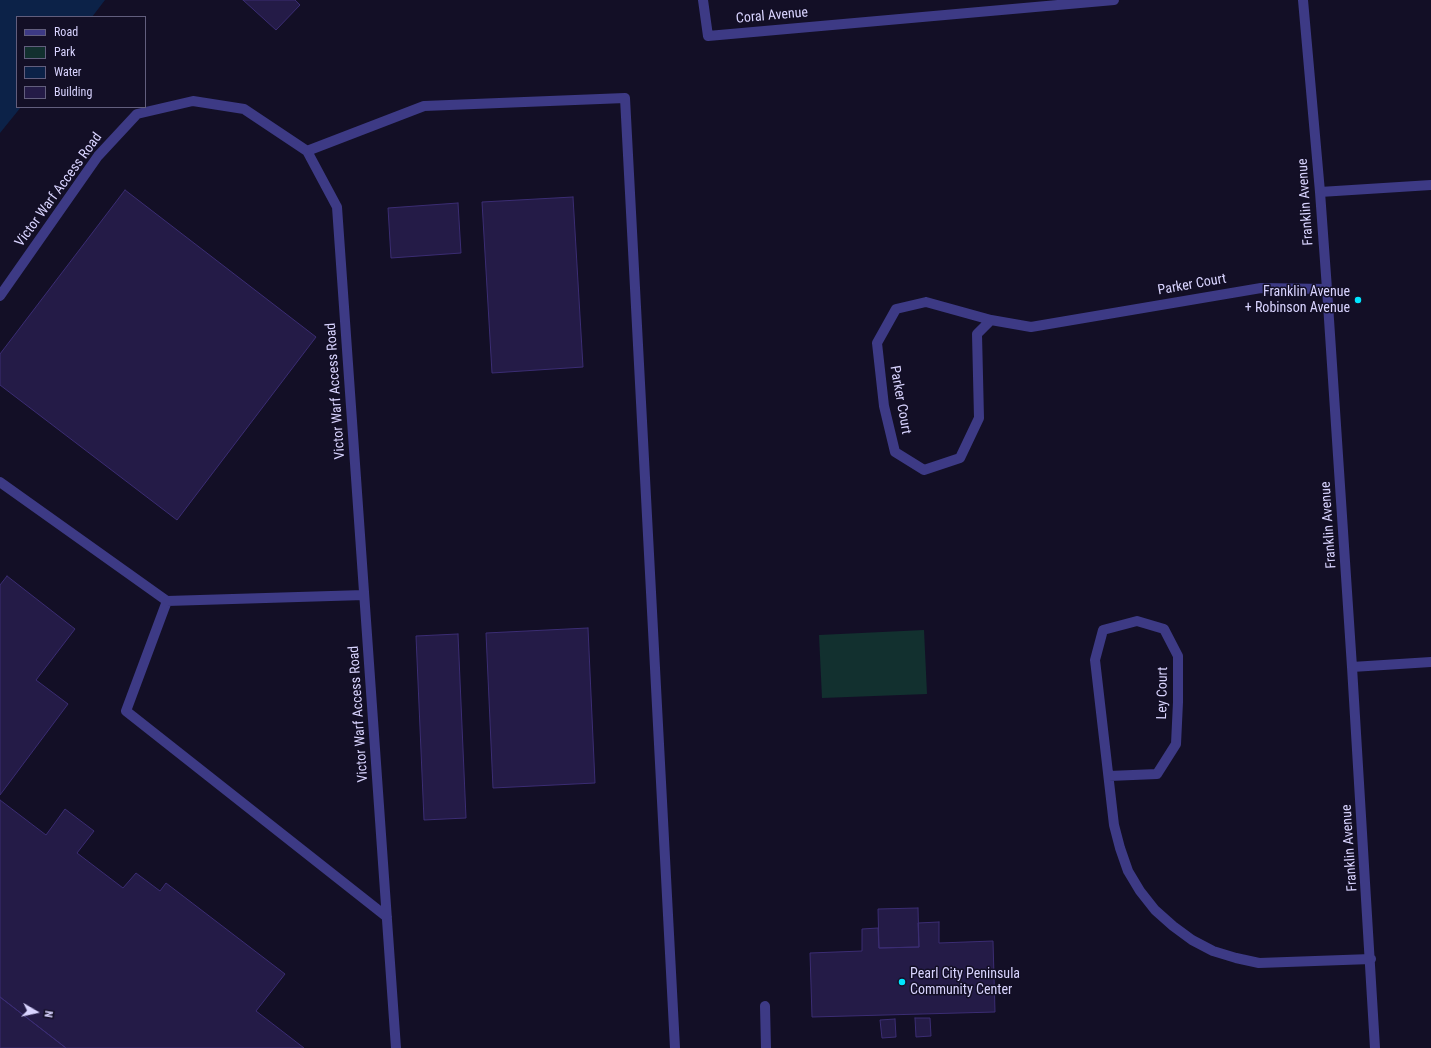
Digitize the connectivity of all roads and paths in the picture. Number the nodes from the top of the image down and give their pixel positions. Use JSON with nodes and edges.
{"nodes":[{"id":1,"x":703,"y":0,"type":"edge"},
{"id":2,"x":1114,"y":0,"type":"edge"},
{"id":3,"x":1303,"y":0,"type":"edge"},
{"id":4,"x":308,"y":151,"type":"junction"},
{"id":5,"x":1431,"y":185,"type":"edge"},
{"id":6,"x":1320,"y":192,"type":"junction"},
{"id":7,"x":1327,"y":289,"type":"junction"},
{"id":8,"x":0,"y":296,"type":"edge"},
{"id":9,"x":991,"y":320,"type":"junction"},
{"id":10,"x":0,"y":482,"type":"edge"},
{"id":11,"x":364,"y":595,"type":"junction"},
{"id":12,"x":167,"y":601,"type":"junction"},
{"id":13,"x":1431,"y":662,"type":"edge"},
{"id":14,"x":1352,"y":667,"type":"junction"},
{"id":15,"x":1109,"y":776,"type":"junction"},
{"id":16,"x":388,"y":917,"type":"junction"},
{"id":17,"x":1371,"y":959,"type":"junction"},
{"id":18,"x":764,"y":1006,"type":"dead end"},
{"id":19,"x":396,"y":1048,"type":"edge"},
{"id":20,"x":674,"y":1048,"type":"edge"},
{"id":21,"x":766,"y":1048,"type":"edge"},
{"id":22,"x":1375,"y":1048,"type":"edge"}],
"edges":[{"from":1,"to":2,"type":"street","name":"Coral Avenue"},
{"from":3,"to":6,"type":"street","name":"Franklin Avenue"},
{"from":4,"to":8,"type":"street","name":"Victor Warf Access Road"},
{"from":4,"to":11,"type":"street","name":"Victor Warf Access Road"},
{"from":4,"to":20,"type":"street"},
{"from":5,"to":6,"type":"street"},
{"from":6,"to":7,"type":"street","name":"Franklin Avenue"},
{"from":7,"to":9,"type":"street","name":"Parker Court"},
{"from":7,"to":14,"type":"street","name":"Franklin Avenue"},
{"from":9,"to":9,"type":"street","name":"Parker Court"},
{"from":10,"to":12,"type":"street"},
{"from":11,"to":12,"type":"street"},
{"from":11,"to":16,"type":"street","name":"Victor Warf Access Road"},
{"from":12,"to":16,"type":"street"},
{"from":13,"to":14,"type":"street"},
{"from":14,"to":17,"type":"street","name":"Franklin Avenue"},
{"from":15,"to":15,"type":"street","name":"Ley Court"},
{"from":15,"to":17,"type":"street","name":"Ley Court"},
{"from":16,"to":19,"type":"street","name":"Victor Warf Access Road"},
{"from":17,"to":22,"type":"street","name":"Franklin Avenue"},
{"from":18,"to":21,"type":"street"}]}
